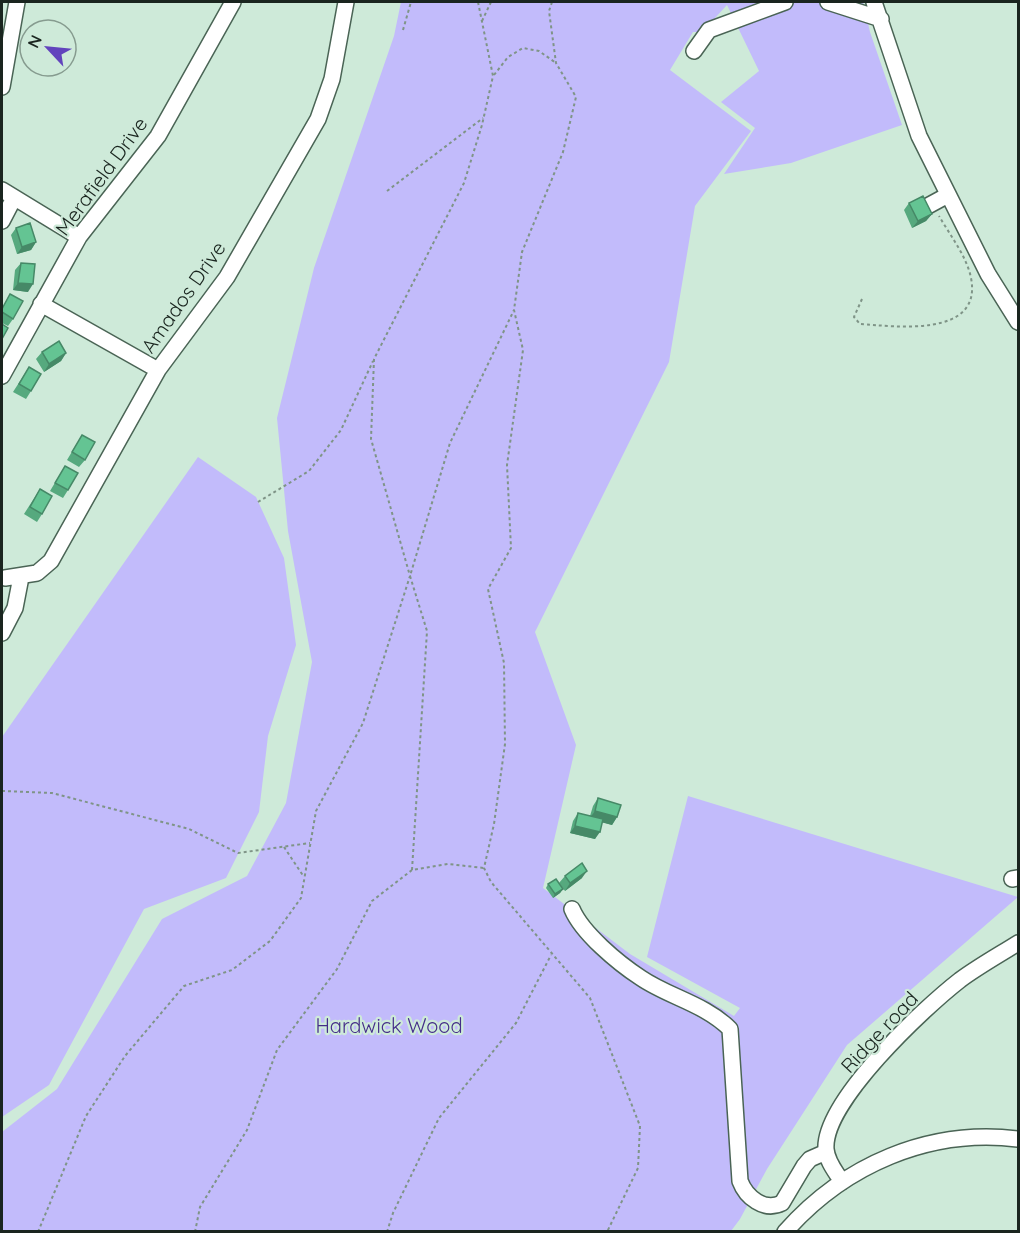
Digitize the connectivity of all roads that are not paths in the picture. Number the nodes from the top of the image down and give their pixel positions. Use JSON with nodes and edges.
{"nodes":[{"id":1,"x":17,"y":2,"type":"edge"},
{"id":2,"x":233,"y":2,"type":"edge"},
{"id":3,"x":346,"y":2,"type":"edge"},
{"id":4,"x":785,"y":2,"type":"edge"},
{"id":5,"x":828,"y":2,"type":"edge"},
{"id":6,"x":874,"y":2,"type":"edge"},
{"id":7,"x":881,"y":19,"type":"junction"},
{"id":8,"x":694,"y":51,"type":"dead end"},
{"id":9,"x":2,"y":87,"type":"edge"},
{"id":10,"x":8,"y":194,"type":"edge"},
{"id":11,"x":948,"y":195,"type":"junction"},
{"id":12,"x":928,"y":206,"type":"edge"},
{"id":13,"x":2,"y":221,"type":"edge"},
{"id":14,"x":79,"y":237,"type":"junction"},
{"id":15,"x":41,"y":304,"type":"junction"},
{"id":16,"x":1018,"y":322,"type":"edge"},
{"id":17,"x":158,"y":370,"type":"junction"},
{"id":18,"x":2,"y":376,"type":"edge"},
{"id":19,"x":21,"y":577,"type":"junction"},
{"id":20,"x":5,"y":578,"type":"dead end"},
{"id":21,"x":2,"y":633,"type":"edge"},
{"id":22,"x":572,"y":909,"type":"dead end"},
{"id":23,"x":1018,"y":943,"type":"edge"},
{"id":24,"x":1018,"y":1139,"type":"edge"},
{"id":25,"x":826,"y":1152,"type":"junction"},
{"id":26,"x":842,"y":1182,"type":"junction"},
{"id":27,"x":784,"y":1232,"type":"edge"}],
"edges":[{"from":1,"to":9,"type":"street"},
{"from":2,"to":14,"type":"street","name":"Merafield Drive"},
{"from":3,"to":17,"type":"street","name":"Amados Drive"},
{"from":4,"to":8,"type":"street"},
{"from":5,"to":7,"type":"street"},
{"from":6,"to":7,"type":"street"},
{"from":7,"to":11,"type":"street"},
{"from":10,"to":13,"type":"street"},
{"from":10,"to":14,"type":"street"},
{"from":11,"to":12,"type":"street"},
{"from":11,"to":16,"type":"street"},
{"from":14,"to":15,"type":"street","name":"Merafield Drive"},
{"from":15,"to":17,"type":"street"},
{"from":15,"to":18,"type":"street","name":"Merafield Drive"},
{"from":17,"to":19,"type":"street","name":"Amados Drive"},
{"from":19,"to":20,"type":"street","name":"Amados Drive"},
{"from":19,"to":21,"type":"street"},
{"from":22,"to":25,"type":"street"},
{"from":23,"to":25,"type":"street","name":"Ridge road"},
{"from":24,"to":26,"type":"street"},
{"from":25,"to":26,"type":"street"},
{"from":26,"to":27,"type":"street"}]}
